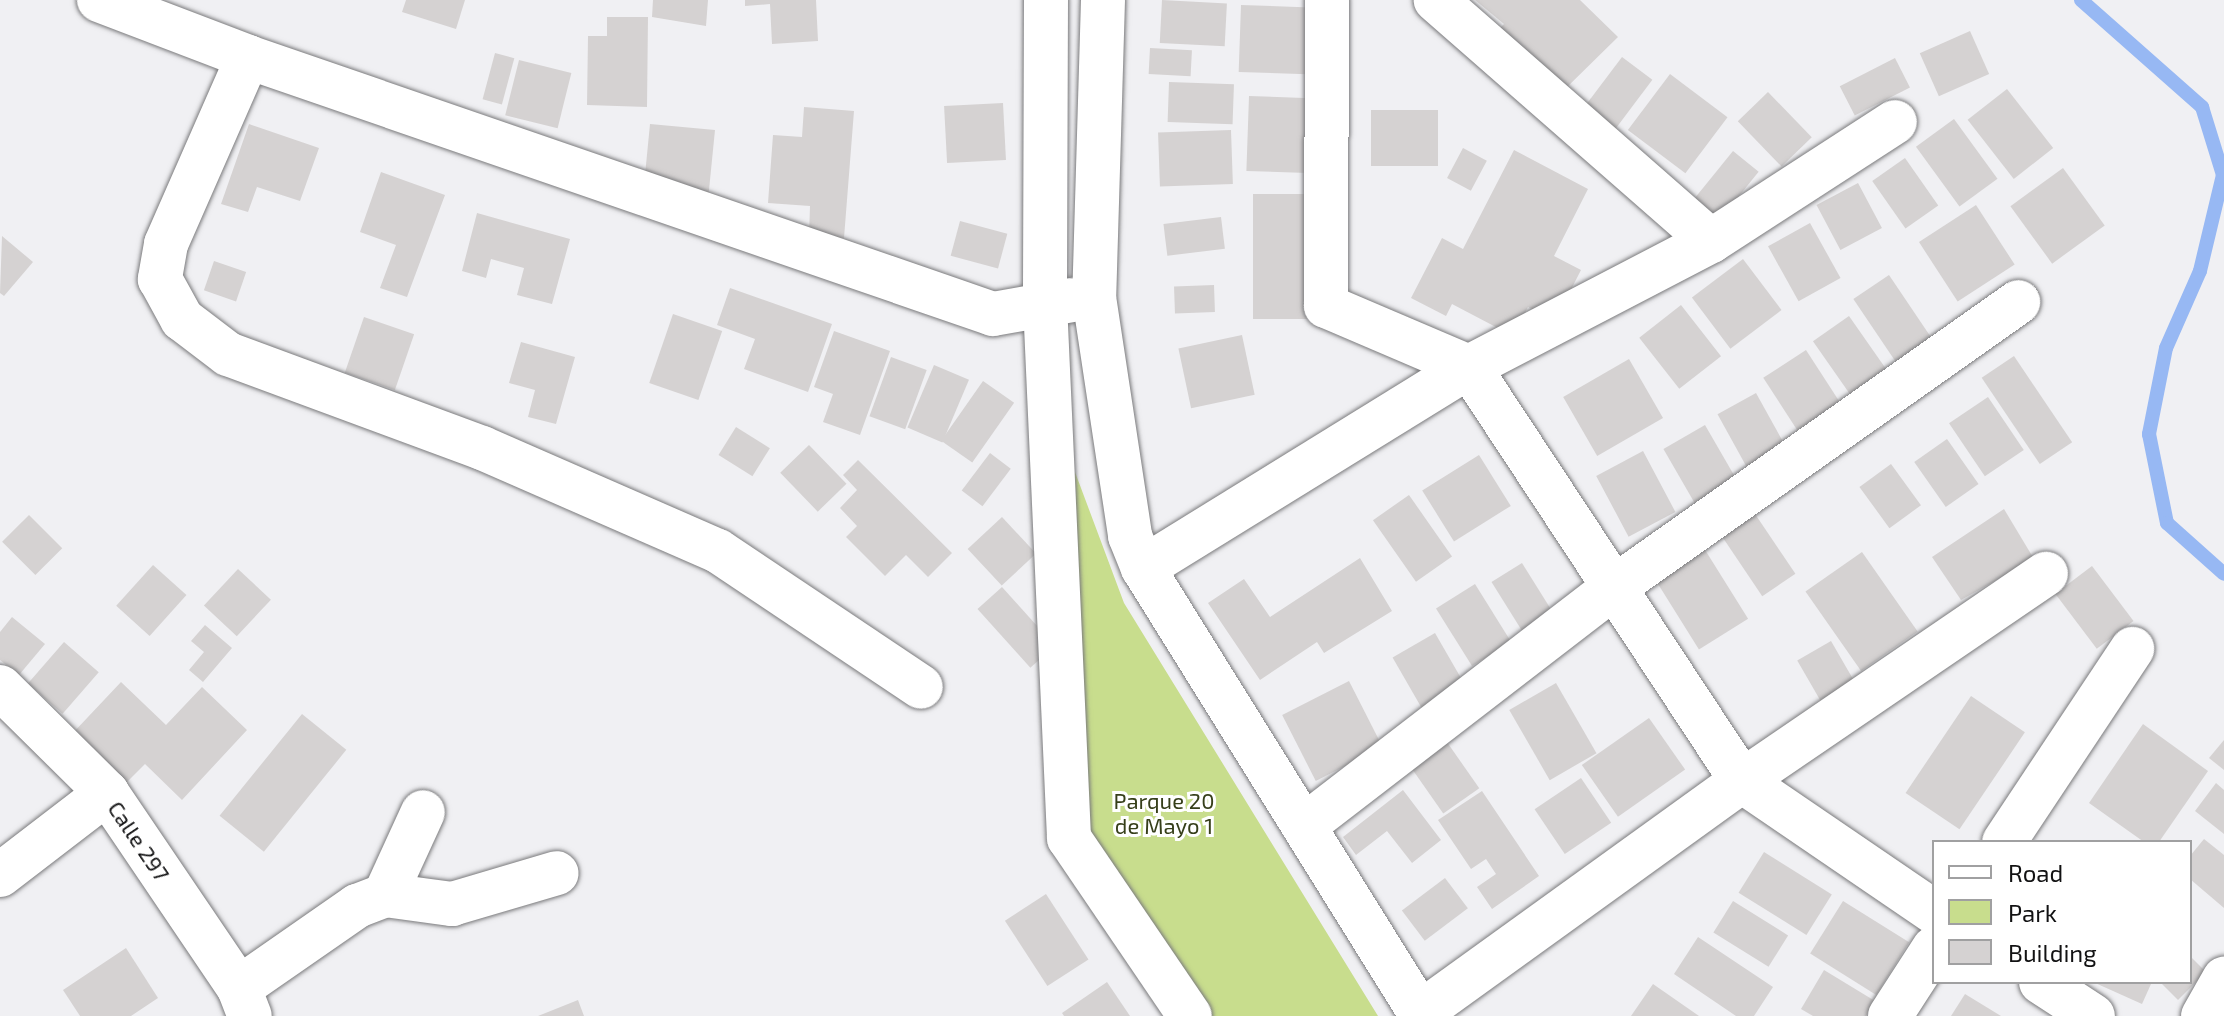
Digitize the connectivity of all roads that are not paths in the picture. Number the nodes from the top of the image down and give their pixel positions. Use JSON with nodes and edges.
{"nodes":[{"id":1,"x":1046,"y":0,"type":"edge"},
{"id":2,"x":1103,"y":0,"type":"edge"},
{"id":3,"x":1327,"y":0,"type":"edge"},
{"id":4,"x":1436,"y":0,"type":"edge"},
{"id":5,"x":98,"y":1,"type":"edge"},
{"id":6,"x":248,"y":57,"type":"junction"},
{"id":7,"x":1895,"y":122,"type":"dead end"},
{"id":8,"x":1711,"y":241,"type":"junction"},
{"id":9,"x":1094,"y":297,"type":"junction"},
{"id":10,"x":2018,"y":302,"type":"dead end"},
{"id":11,"x":1045,"y":303,"type":"junction"},
{"id":12,"x":1469,"y":367,"type":"junction"},
{"id":13,"x":1143,"y":568,"type":"junction"},
{"id":14,"x":2046,"y":574,"type":"dead end"},
{"id":15,"x":1613,"y":588,"type":"junction"},
{"id":16,"x":2132,"y":649,"type":"dead end"},
{"id":17,"x":0,"y":687,"type":"edge"},
{"id":18,"x":921,"y":687,"type":"dead end"},
{"id":19,"x":1742,"y":781,"type":"junction"},
{"id":20,"x":107,"y":793,"type":"junction"},
{"id":21,"x":423,"y":812,"type":"dead end"},
{"id":22,"x":1304,"y":826,"type":"junction"},
{"id":23,"x":2005,"y":840,"type":"edge"},
{"id":24,"x":557,"y":873,"type":"dead end"},
{"id":25,"x":0,"y":875,"type":"edge"},
{"id":26,"x":385,"y":895,"type":"junction"},
{"id":27,"x":1932,"y":911,"type":"edge"},
{"id":28,"x":1932,"y":951,"type":"edge"},
{"id":29,"x":2224,"y":979,"type":"edge"},
{"id":30,"x":2044,"y":984,"type":"edge"},
{"id":31,"x":244,"y":1002,"type":"edge"},
{"id":32,"x":1421,"y":1015,"type":"edge"},
{"id":33,"x":1190,"y":1016,"type":"edge"},
{"id":34,"x":1890,"y":1016,"type":"edge"},
{"id":35,"x":2093,"y":1016,"type":"edge"},
{"id":36,"x":2203,"y":1016,"type":"edge"}],
"edges":[{"from":1,"to":11,"type":"street"},
{"from":2,"to":9,"type":"street"},
{"from":3,"to":12,"type":"street"},
{"from":4,"to":8,"type":"street"},
{"from":5,"to":6,"type":"street"},
{"from":6,"to":11,"type":"street"},
{"from":6,"to":18,"type":"street"},
{"from":7,"to":8,"type":"street"},
{"from":8,"to":12,"type":"street"},
{"from":9,"to":11,"type":"street"},
{"from":9,"to":13,"type":"street"},
{"from":10,"to":15,"type":"street"},
{"from":11,"to":33,"type":"street"},
{"from":12,"to":13,"type":"street"},
{"from":12,"to":15,"type":"street"},
{"from":13,"to":22,"type":"street"},
{"from":14,"to":19,"type":"street"},
{"from":15,"to":19,"type":"street"},
{"from":15,"to":22,"type":"street"},
{"from":16,"to":23,"type":"street"},
{"from":17,"to":20,"type":"street","name":"Calle 297"},
{"from":19,"to":27,"type":"street"},
{"from":19,"to":32,"type":"street"},
{"from":20,"to":25,"type":"street"},
{"from":20,"to":31,"type":"street","name":"Calle 297"},
{"from":21,"to":26,"type":"street"},
{"from":22,"to":32,"type":"street"},
{"from":24,"to":26,"type":"street"},
{"from":26,"to":31,"type":"street"},
{"from":28,"to":34,"type":"street"},
{"from":29,"to":36,"type":"street"},
{"from":30,"to":35,"type":"street"}]}
